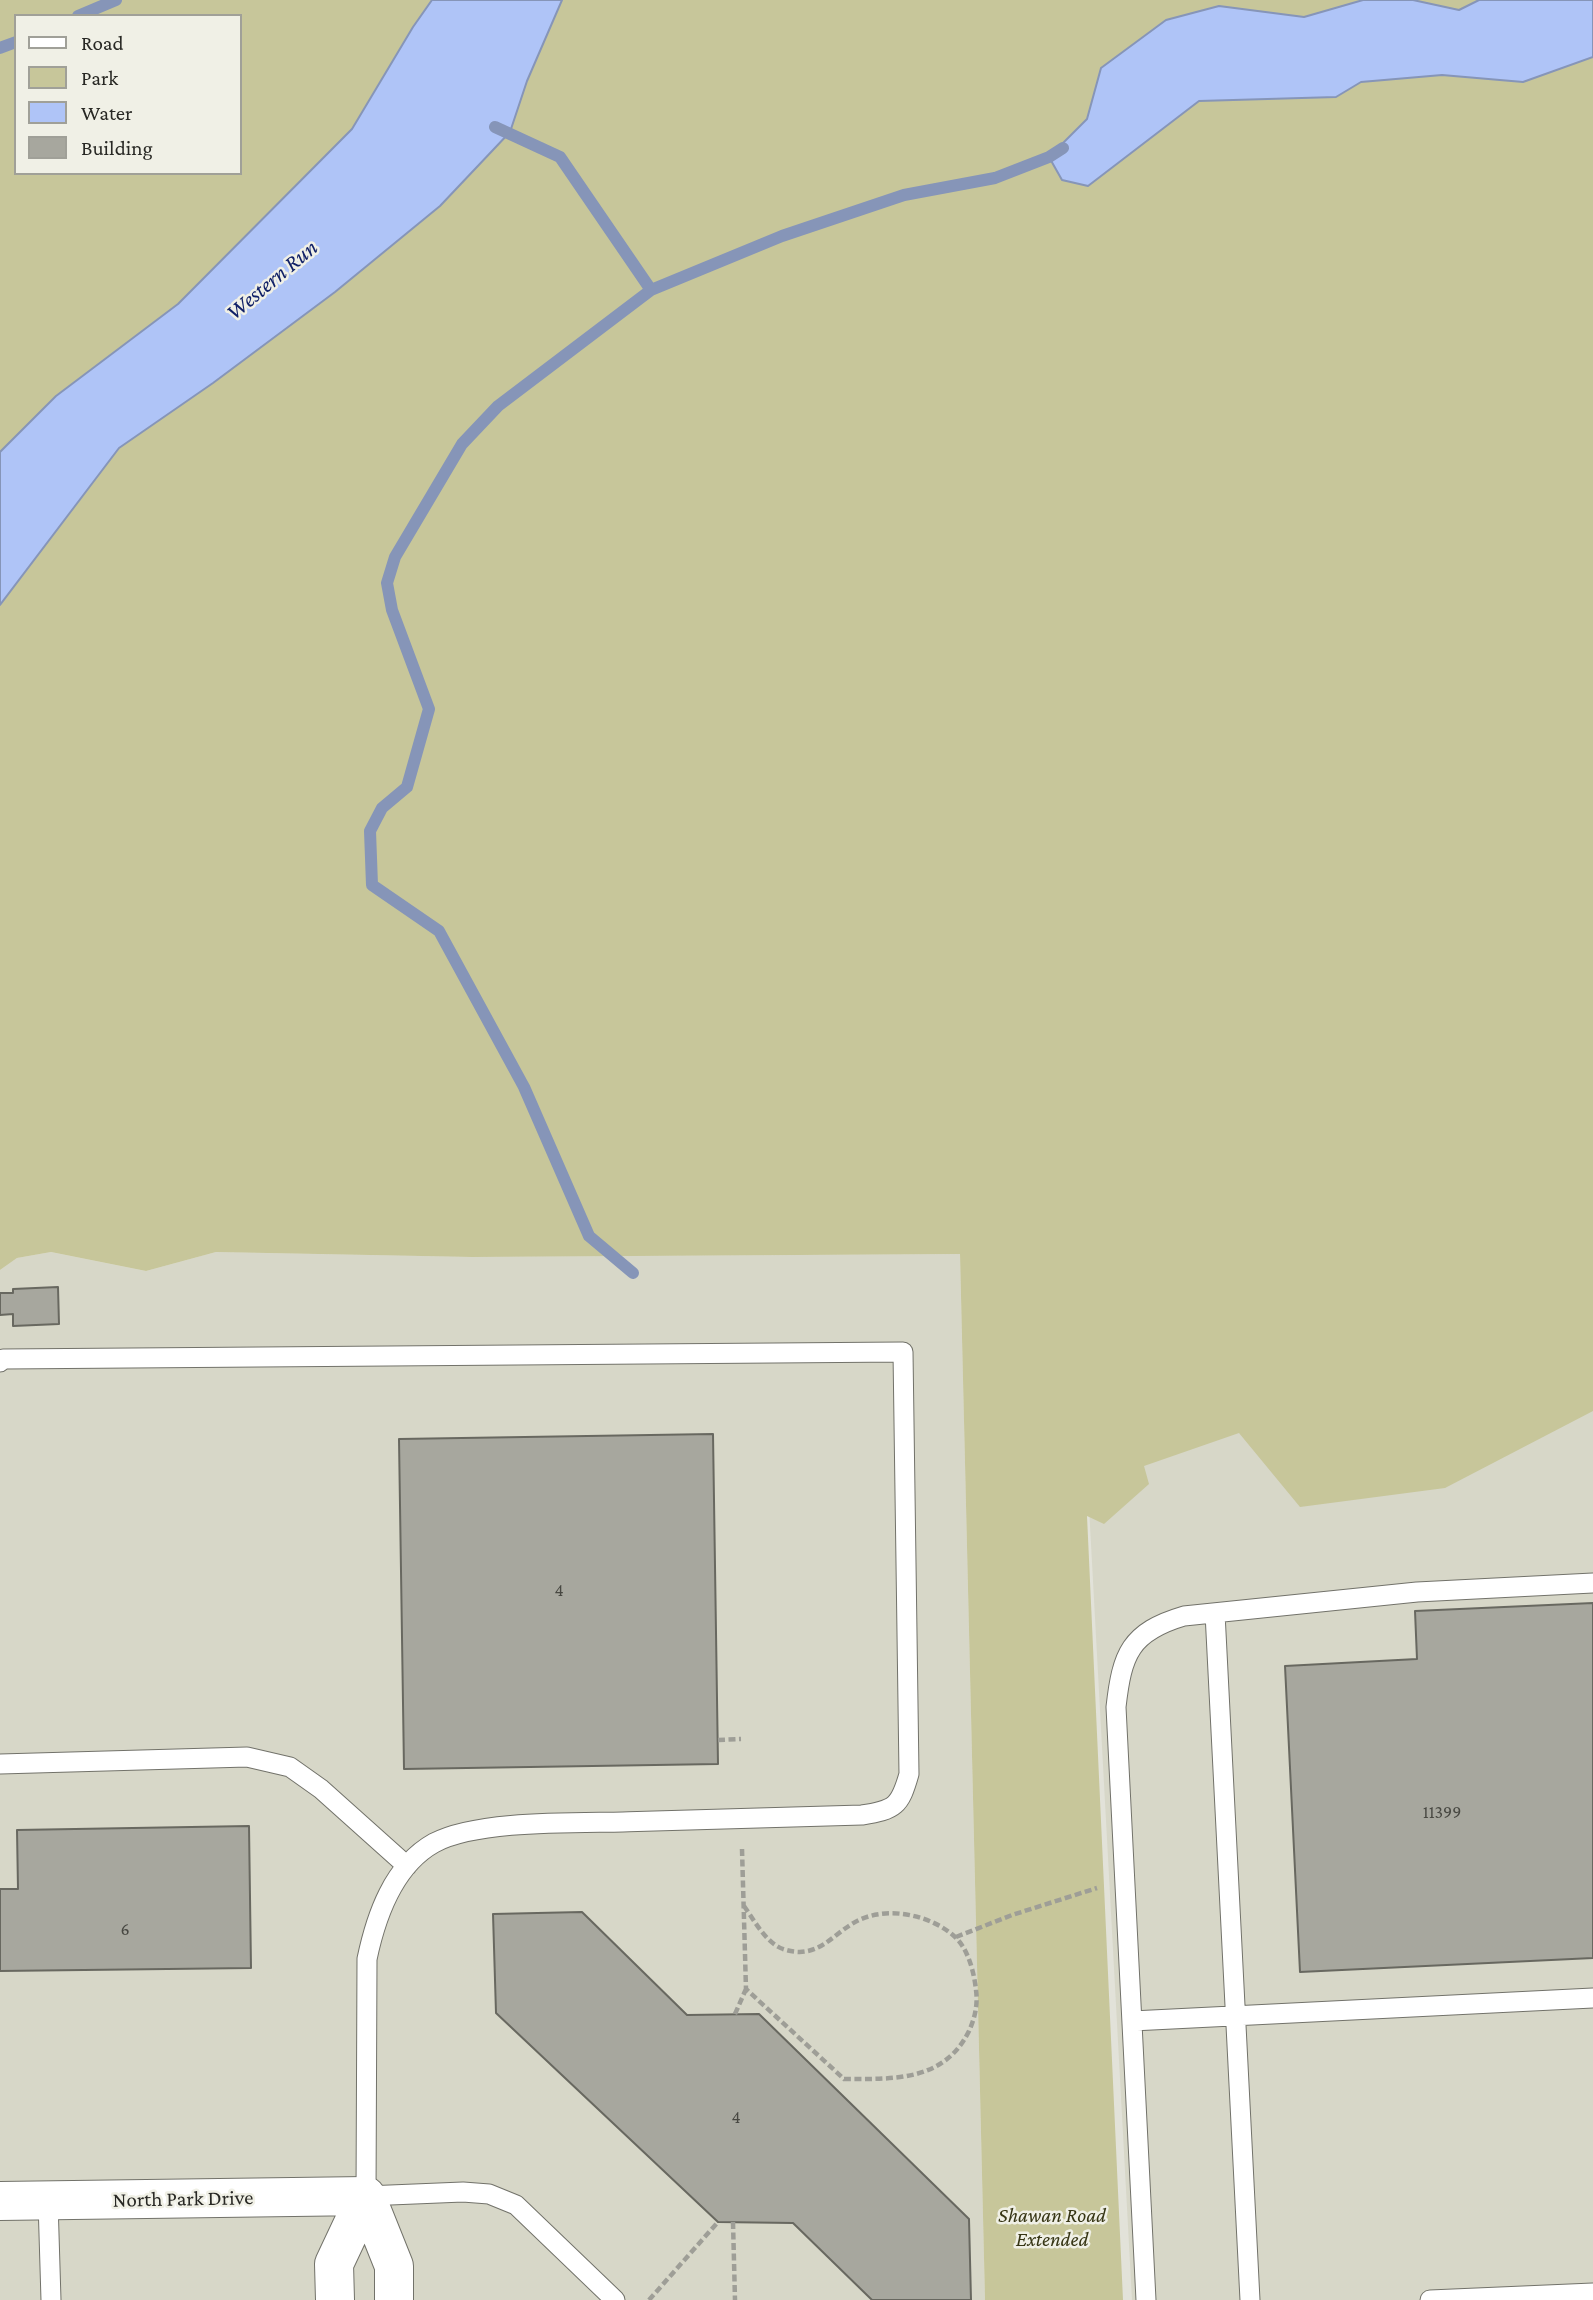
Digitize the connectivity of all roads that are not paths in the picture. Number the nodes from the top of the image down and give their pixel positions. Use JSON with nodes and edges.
{"nodes":[{"id":1,"x":0,"y":1362,"type":"edge"},
{"id":2,"x":1593,"y":1583,"type":"edge"},
{"id":3,"x":1215,"y":1613,"type":"junction"},
{"id":4,"x":0,"y":1764,"type":"edge"},
{"id":5,"x":407,"y":1866,"type":"junction"},
{"id":6,"x":1593,"y":1998,"type":"edge"},
{"id":7,"x":1235,"y":2015,"type":"junction"},
{"id":8,"x":1132,"y":2021,"type":"junction"},
{"id":9,"x":366,"y":2196,"type":"junction"},
{"id":10,"x":0,"y":2201,"type":"edge"},
{"id":11,"x":48,"y":2201,"type":"junction"},
{"id":12,"x":1593,"y":2293,"type":"edge"},
{"id":13,"x":1468,"y":2299,"type":"edge"},
{"id":14,"x":51,"y":2300,"type":"edge"},
{"id":15,"x":335,"y":2300,"type":"edge"},
{"id":16,"x":394,"y":2300,"type":"edge"},
{"id":17,"x":615,"y":2300,"type":"edge"},
{"id":18,"x":1146,"y":2300,"type":"edge"},
{"id":19,"x":1250,"y":2300,"type":"edge"},
{"id":20,"x":1430,"y":2300,"type":"edge"}],
"edges":[{"from":1,"to":5,"type":"lane"},
{"from":2,"to":3,"type":"lane"},
{"from":3,"to":7,"type":"lane"},
{"from":3,"to":8,"type":"lane"},
{"from":4,"to":5,"type":"lane"},
{"from":5,"to":9,"type":"lane"},
{"from":6,"to":7,"type":"lane"},
{"from":7,"to":8,"type":"lane"},
{"from":7,"to":19,"type":"lane"},
{"from":8,"to":18,"type":"lane"},
{"from":9,"to":11,"type":"street","name":"North Park Drive"},
{"from":9,"to":15,"type":"street"},
{"from":9,"to":16,"type":"street"},
{"from":9,"to":17,"type":"lane"},
{"from":10,"to":11,"type":"street","name":"North Park Drive"},
{"from":11,"to":14,"type":"lane"},
{"from":12,"to":13,"type":"lane"},
{"from":13,"to":20,"type":"lane"}]}
